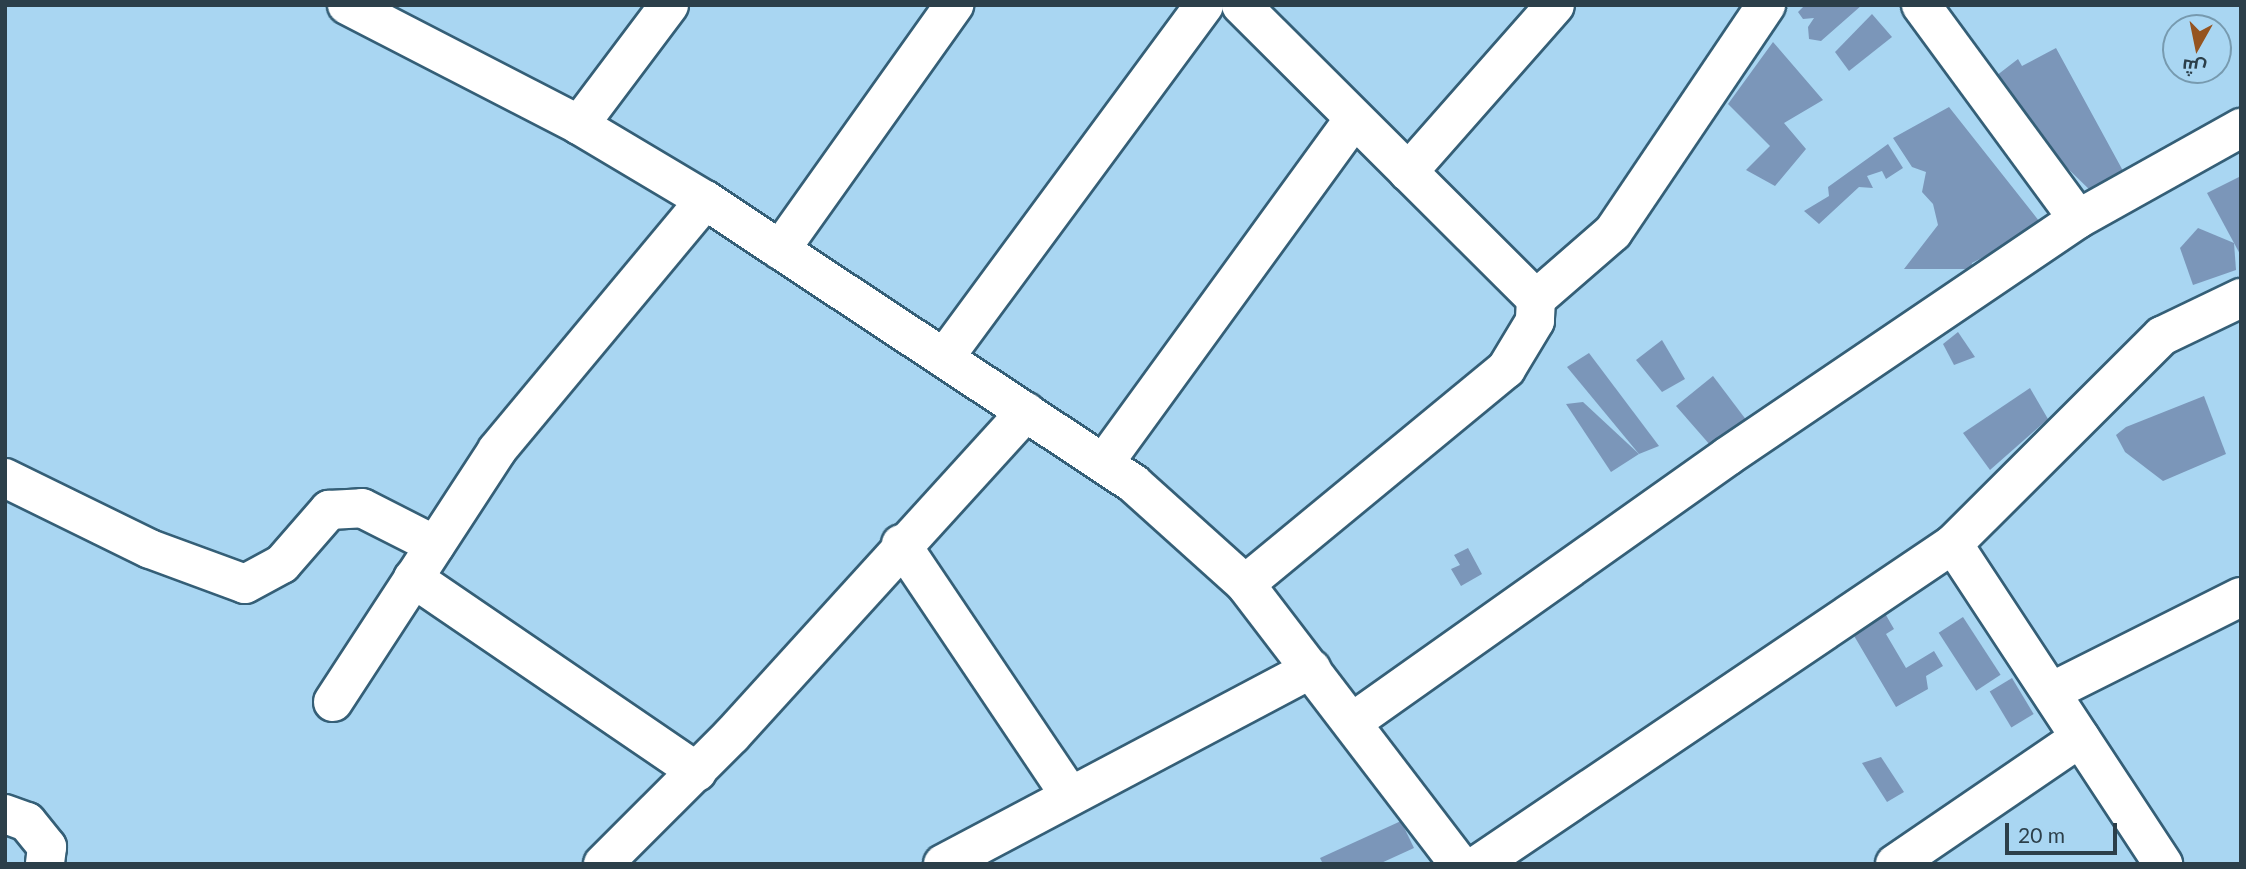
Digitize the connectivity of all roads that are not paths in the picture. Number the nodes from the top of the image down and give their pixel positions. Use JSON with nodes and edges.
{"nodes":[{"id":1,"x":669,"y":5,"type":"edge"},
{"id":2,"x":954,"y":5,"type":"edge"},
{"id":3,"x":1204,"y":5,"type":"edge"},
{"id":4,"x":1555,"y":5,"type":"edge"},
{"id":5,"x":1766,"y":5,"type":"edge"},
{"id":6,"x":1921,"y":5,"type":"edge"},
{"id":7,"x":356,"y":7,"type":"edge"},
{"id":8,"x":1264,"y":13,"type":"edge"},
{"id":9,"x":1354,"y":119,"type":"junction"},
{"id":10,"x":579,"y":125,"type":"junction"},
{"id":11,"x":2241,"y":128,"type":"edge"},
{"id":12,"x":1408,"y":172,"type":"junction"},
{"id":13,"x":705,"y":200,"type":"junction"},
{"id":14,"x":2078,"y":219,"type":"junction"},
{"id":15,"x":780,"y":250,"type":"junction"},
{"id":16,"x":2241,"y":298,"type":"edge"},
{"id":17,"x":1536,"y":299,"type":"junction"},
{"id":18,"x":944,"y":358,"type":"junction"},
{"id":19,"x":1026,"y":412,"type":"junction"},
{"id":20,"x":1104,"y":463,"type":"junction"},
{"id":21,"x":5,"y":478,"type":"edge"},
{"id":22,"x":901,"y":544,"type":"junction"},
{"id":23,"x":1953,"y":544,"type":"junction"},
{"id":24,"x":435,"y":545,"type":"junction"},
{"id":25,"x":413,"y":578,"type":"junction"},
{"id":26,"x":1245,"y":584,"type":"junction"},
{"id":27,"x":2241,"y":597,"type":"edge"},
{"id":28,"x":1312,"y":669,"type":"junction"},
{"id":29,"x":2051,"y":692,"type":"junction"},
{"id":30,"x":333,"y":702,"type":"dead end"},
{"id":31,"x":1354,"y":721,"type":"junction"},
{"id":32,"x":2080,"y":738,"type":"junction"},
{"id":33,"x":696,"y":772,"type":"junction"},
{"id":34,"x":1069,"y":794,"type":"junction"},
{"id":35,"x":5,"y":814,"type":"edge"},
{"id":36,"x":45,"y":864,"type":"edge"},
{"id":37,"x":603,"y":864,"type":"edge"},
{"id":38,"x":943,"y":864,"type":"edge"},
{"id":39,"x":1459,"y":864,"type":"edge"},
{"id":40,"x":1479,"y":864,"type":"edge"},
{"id":41,"x":1895,"y":864,"type":"edge"},
{"id":42,"x":2163,"y":864,"type":"edge"}],
"edges":[{"from":1,"to":10,"type":"street"},
{"from":2,"to":15,"type":"street"},
{"from":3,"to":18,"type":"street"},
{"from":4,"to":12,"type":"street"},
{"from":5,"to":17,"type":"street"},
{"from":6,"to":14,"type":"street"},
{"from":7,"to":10,"type":"street"},
{"from":8,"to":9,"type":"street"},
{"from":9,"to":12,"type":"street"},
{"from":9,"to":20,"type":"street"},
{"from":10,"to":13,"type":"street"},
{"from":11,"to":14,"type":"street"},
{"from":12,"to":17,"type":"street"},
{"from":13,"to":15,"type":"street"},
{"from":13,"to":24,"type":"street"},
{"from":14,"to":31,"type":"street"},
{"from":15,"to":18,"type":"street"},
{"from":16,"to":23,"type":"street"},
{"from":17,"to":26,"type":"street"},
{"from":18,"to":19,"type":"street"},
{"from":19,"to":20,"type":"street"},
{"from":19,"to":22,"type":"street"},
{"from":20,"to":26,"type":"street"},
{"from":21,"to":24,"type":"street"},
{"from":22,"to":33,"type":"street"},
{"from":22,"to":34,"type":"street"},
{"from":23,"to":29,"type":"street"},
{"from":23,"to":40,"type":"street"},
{"from":24,"to":25,"type":"street"},
{"from":25,"to":30,"type":"street"},
{"from":25,"to":33,"type":"street"},
{"from":26,"to":28,"type":"street"},
{"from":27,"to":29,"type":"street"},
{"from":28,"to":31,"type":"street"},
{"from":28,"to":34,"type":"street"},
{"from":29,"to":32,"type":"street"},
{"from":31,"to":39,"type":"street"},
{"from":32,"to":41,"type":"street"},
{"from":32,"to":42,"type":"street"},
{"from":33,"to":37,"type":"street"},
{"from":34,"to":38,"type":"street"},
{"from":35,"to":36,"type":"street"}]}
